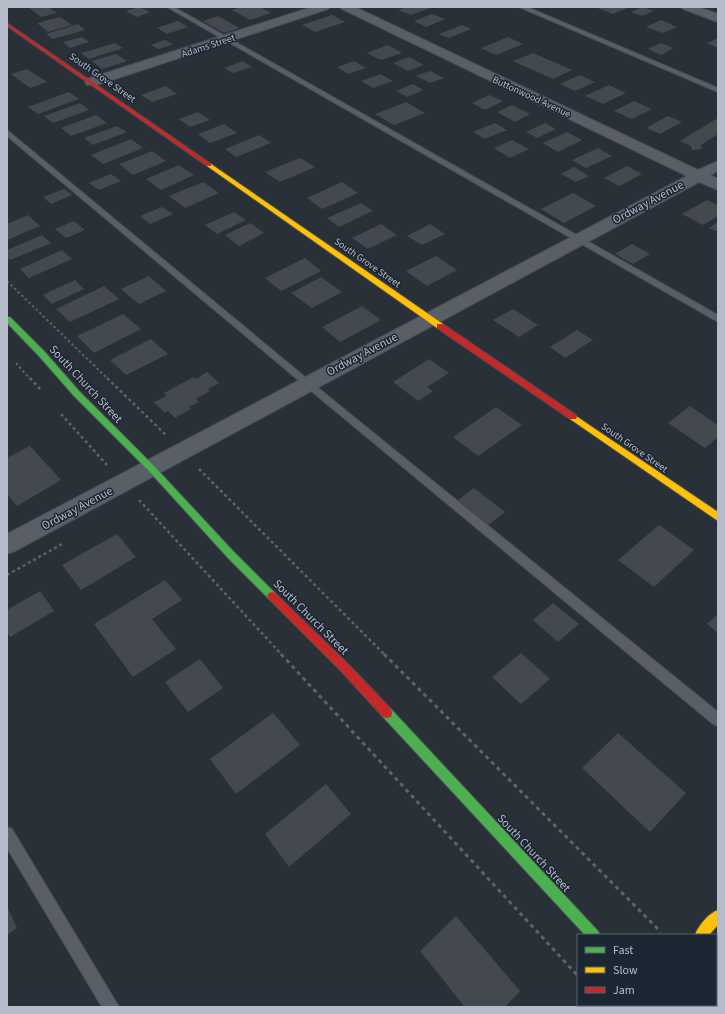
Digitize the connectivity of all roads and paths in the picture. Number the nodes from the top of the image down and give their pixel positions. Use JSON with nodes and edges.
{"nodes":[{"id":1,"x":170,"y":7,"type":"edge"},
{"id":2,"x":324,"y":7,"type":"edge"},
{"id":3,"x":346,"y":7,"type":"edge"},
{"id":4,"x":522,"y":7,"type":"edge"},
{"id":5,"x":687,"y":7,"type":"edge"},
{"id":6,"x":718,"y":18,"type":"edge"},
{"id":7,"x":7,"y":24,"type":"edge"},
{"id":8,"x":225,"y":39,"type":"junction"},
{"id":9,"x":92,"y":82,"type":"junction"},
{"id":10,"x":718,"y":90,"type":"edge"},
{"id":11,"x":7,"y":132,"type":"edge"},
{"id":12,"x":718,"y":165,"type":"edge"},
{"id":13,"x":699,"y":176,"type":"junction"},
{"id":14,"x":718,"y":185,"type":"edge"},
{"id":15,"x":578,"y":240,"type":"junction"},
{"id":16,"x":7,"y":281,"type":"edge"},
{"id":17,"x":7,"y":319,"type":"edge"},
{"id":18,"x":430,"y":319,"type":"junction"},
{"id":19,"x":718,"y":319,"type":"edge"},
{"id":20,"x":12,"y":358,"type":"dead end"},
{"id":21,"x":307,"y":384,"type":"junction"},
{"id":22,"x":43,"y":393,"type":"dead end"},
{"id":23,"x":59,"y":411,"type":"dead end"},
{"id":24,"x":182,"y":451,"type":"junction"},
{"id":25,"x":151,"y":468,"type":"junction"},
{"id":26,"x":123,"y":483,"type":"junction"},
{"id":27,"x":718,"y":517,"type":"edge"},
{"id":28,"x":7,"y":545,"type":"edge"},
{"id":29,"x":718,"y":720,"type":"edge"},
{"id":30,"x":7,"y":834,"type":"edge"},
{"id":31,"x":718,"y":916,"type":"edge"},
{"id":32,"x":661,"y":932,"type":"dead end"},
{"id":33,"x":593,"y":934,"type":"edge"},
{"id":34,"x":703,"y":934,"type":"edge"},
{"id":35,"x":577,"y":975,"type":"edge"},
{"id":36,"x":111,"y":1007,"type":"edge"}],
"edges":[{"from":1,"to":8,"type":"lane"},
{"from":2,"to":8,"type":"street","name":"Adams Street"},
{"from":3,"to":13,"type":"street","name":"Buttonwood Avenue"},
{"from":4,"to":10,"type":"lane"},
{"from":5,"to":6,"type":"street"},
{"from":7,"to":9,"type":"street","name":"South Grove Street"},
{"from":8,"to":9,"type":"street","name":"Adams Street"},
{"from":8,"to":15,"type":"lane"},
{"from":9,"to":18,"type":"street","name":"South Grove Street"},
{"from":11,"to":21,"type":"lane"},
{"from":12,"to":13,"type":"street","name":"Ordway Avenue"},
{"from":13,"to":14,"type":"street","name":"Buttonwood Avenue"},
{"from":13,"to":15,"type":"street","name":"Ordway Avenue"},
{"from":15,"to":18,"type":"street","name":"Ordway Avenue"},
{"from":15,"to":19,"type":"lane"},
{"from":16,"to":24,"type":"path"},
{"from":17,"to":25,"type":"street","name":"South Church Street"},
{"from":18,"to":21,"type":"street","name":"Ordway Avenue"},
{"from":18,"to":27,"type":"street","name":"South Grove Street"},
{"from":20,"to":22,"type":"path"},
{"from":21,"to":24,"type":"street","name":"Ordway Avenue"},
{"from":21,"to":29,"type":"lane"},
{"from":23,"to":26,"type":"path"},
{"from":24,"to":25,"type":"street","name":"Ordway Avenue"},
{"from":24,"to":32,"type":"path"},
{"from":25,"to":26,"type":"street","name":"Ordway Avenue"},
{"from":25,"to":33,"type":"street","name":"South Church Street"},
{"from":26,"to":28,"type":"street","name":"Ordway Avenue"},
{"from":26,"to":35,"type":"path"},
{"from":30,"to":36,"type":"lane"},
{"from":31,"to":34,"type":"street"}]}
